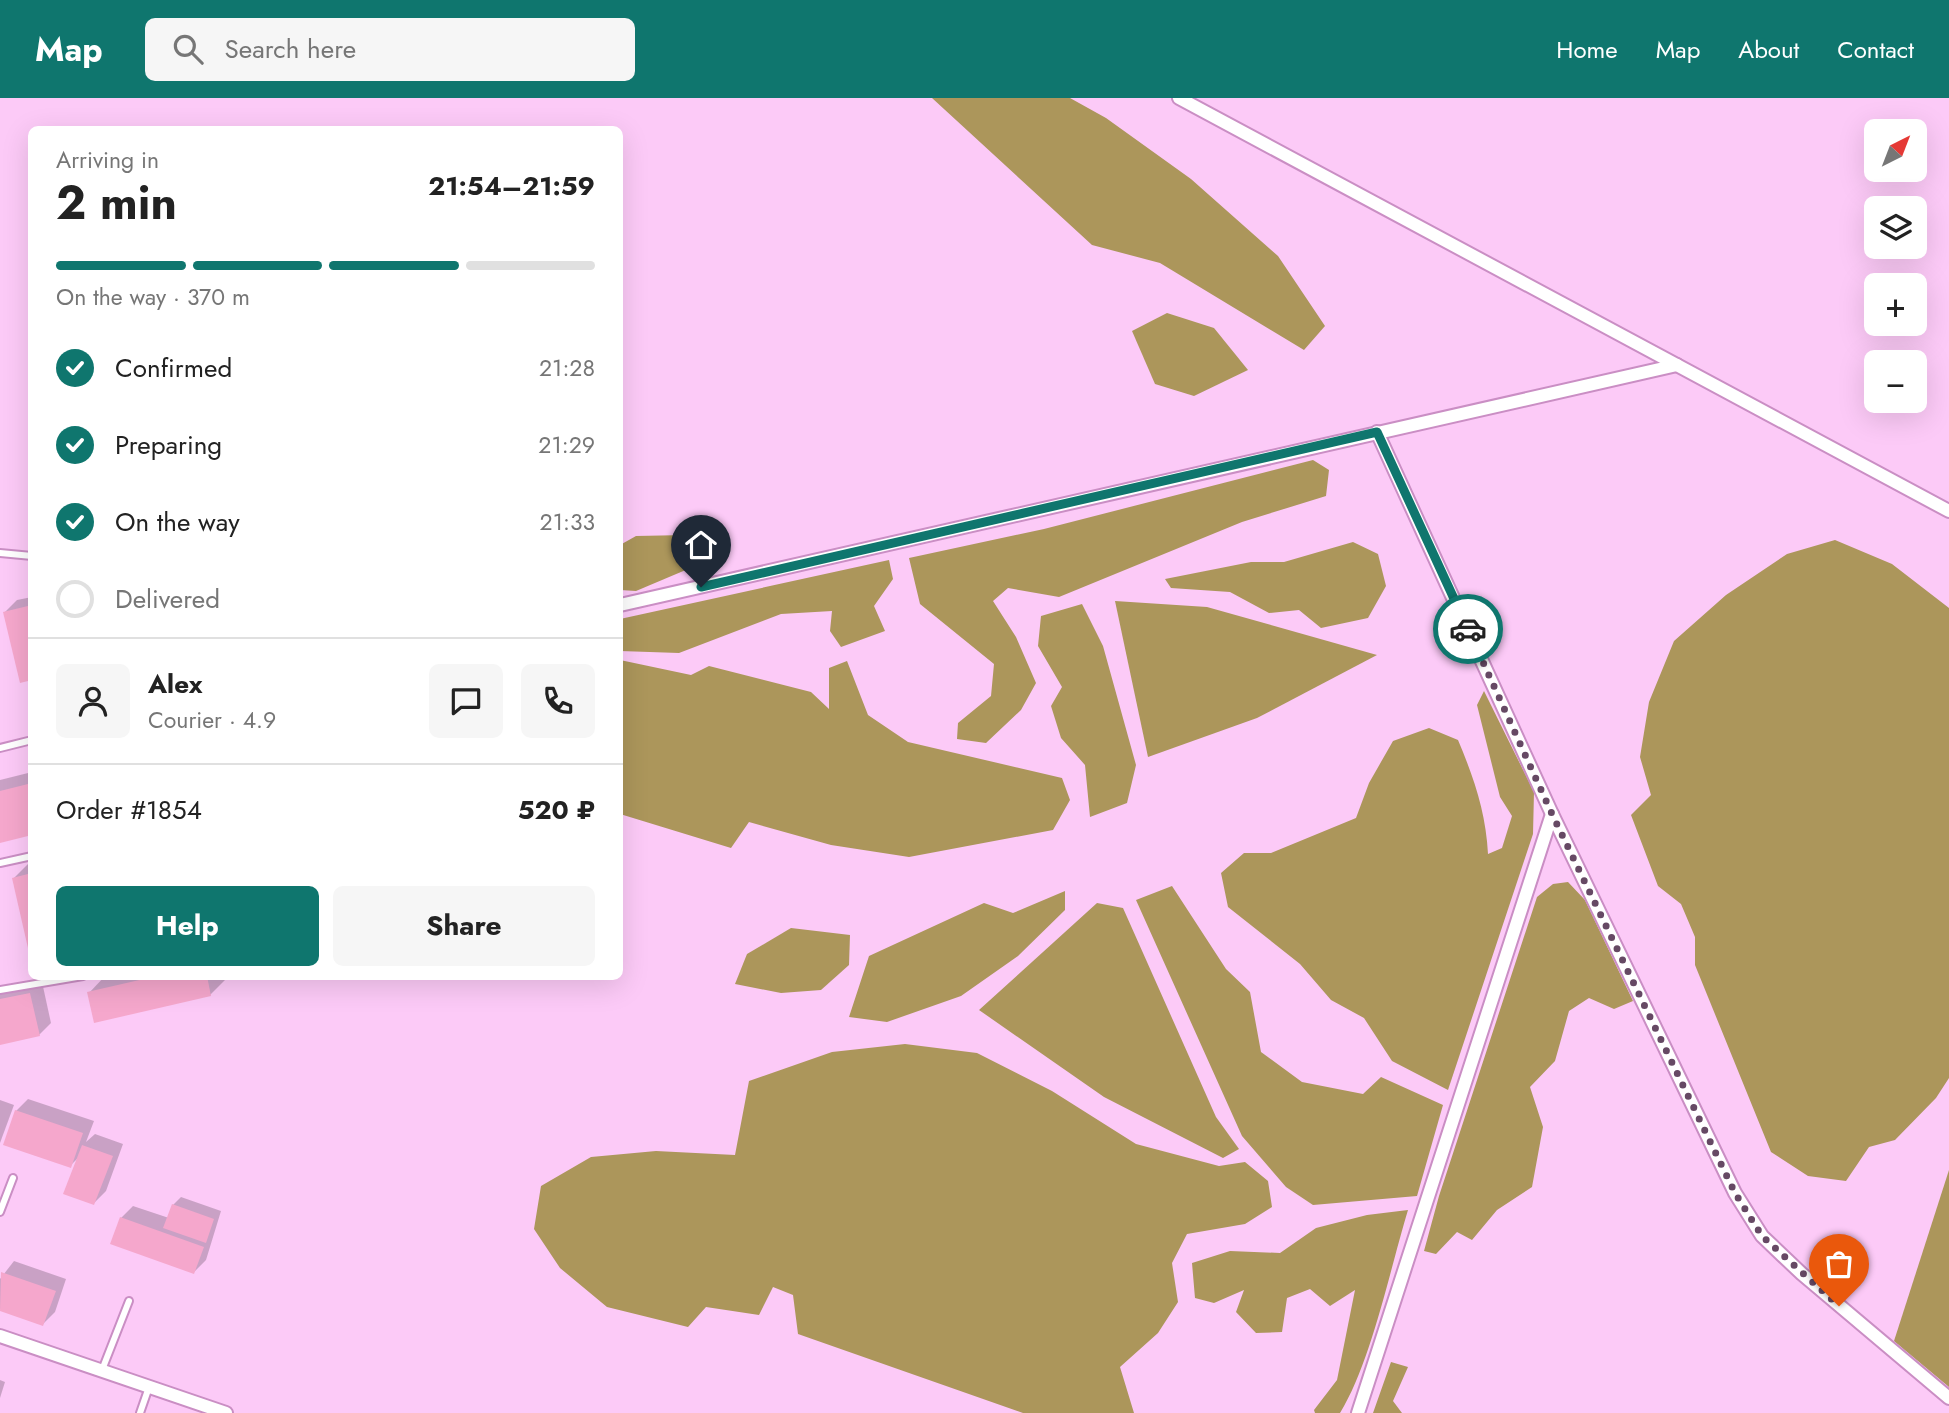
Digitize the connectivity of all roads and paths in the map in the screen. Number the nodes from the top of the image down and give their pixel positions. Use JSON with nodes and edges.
{"nodes":[{"id":1,"x":1179,"y":98,"type":"edge"},
{"id":2,"x":1676,"y":365,"type":"junction"},
{"id":3,"x":1377,"y":432,"type":"junction"},
{"id":4,"x":1949,"y":511,"type":"edge"},
{"id":5,"x":0,"y":553,"type":"edge"},
{"id":6,"x":28,"y":556,"type":"edge"},
{"id":7,"x":623,"y":604,"type":"edge"},
{"id":8,"x":28,"y":741,"type":"edge"},
{"id":9,"x":0,"y":748,"type":"edge"},
{"id":10,"x":1552,"y":814,"type":"junction"},
{"id":11,"x":28,"y":857,"type":"edge"},
{"id":12,"x":0,"y":863,"type":"edge"},
{"id":13,"x":59,"y":980,"type":"edge"},
{"id":14,"x":0,"y":990,"type":"edge"},
{"id":15,"x":13,"y":1178,"type":"dead end"},
{"id":16,"x":0,"y":1212,"type":"edge"},
{"id":17,"x":129,"y":1301,"type":"dead end"},
{"id":18,"x":0,"y":1336,"type":"edge"},
{"id":19,"x":102,"y":1370,"type":"junction"},
{"id":20,"x":149,"y":1387,"type":"junction"},
{"id":21,"x":1949,"y":1398,"type":"edge"},
{"id":22,"x":140,"y":1413,"type":"edge"},
{"id":23,"x":226,"y":1413,"type":"edge"},
{"id":24,"x":1358,"y":1413,"type":"edge"}],
"edges":[{"from":1,"to":2,"type":"street"},
{"from":2,"to":3,"type":"street"},
{"from":2,"to":4,"type":"street"},
{"from":3,"to":7,"type":"street"},
{"from":3,"to":10,"type":"street"},
{"from":5,"to":6,"type":"lane"},
{"from":8,"to":9,"type":"lane"},
{"from":10,"to":21,"type":"street"},
{"from":10,"to":24,"type":"street"},
{"from":11,"to":12,"type":"lane"},
{"from":13,"to":14,"type":"lane"},
{"from":15,"to":16,"type":"lane"},
{"from":17,"to":19,"type":"lane"},
{"from":18,"to":19,"type":"street"},
{"from":19,"to":20,"type":"street"},
{"from":20,"to":22,"type":"lane"},
{"from":20,"to":23,"type":"street"}]}
